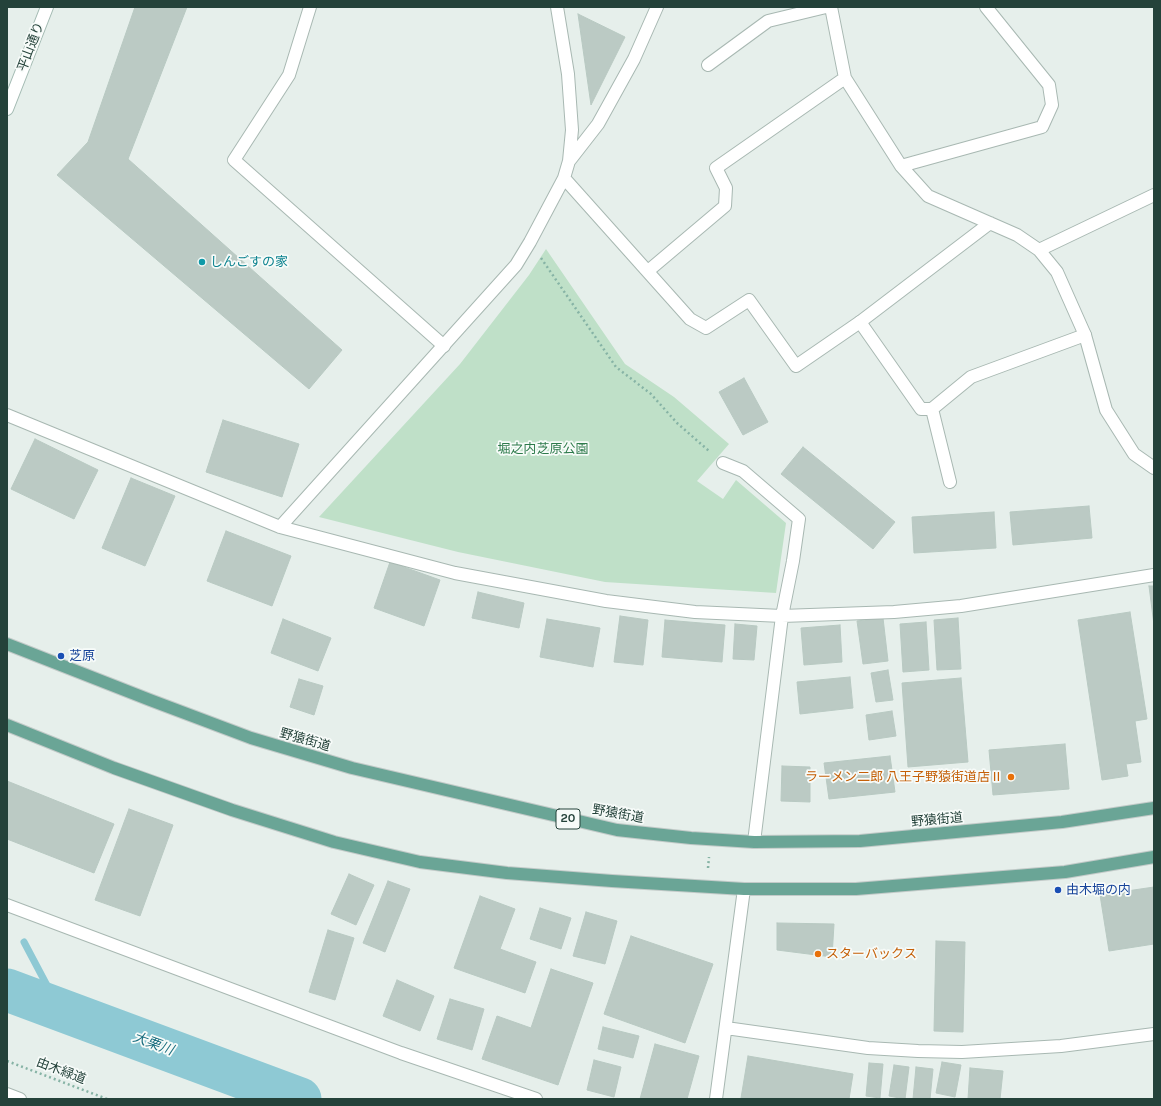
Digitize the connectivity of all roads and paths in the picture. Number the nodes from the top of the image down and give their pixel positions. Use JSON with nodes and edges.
{"nodes":[{"id":1,"x":47,"y":7,"type":"edge"},
{"id":2,"x":310,"y":7,"type":"edge"},
{"id":3,"x":557,"y":7,"type":"edge"},
{"id":4,"x":657,"y":7,"type":"edge"},
{"id":5,"x":826,"y":7,"type":"edge"},
{"id":6,"x":831,"y":7,"type":"edge"},
{"id":7,"x":986,"y":7,"type":"edge"},
{"id":8,"x":708,"y":65,"type":"dead end"},
{"id":9,"x":845,"y":78,"type":"junction"},
{"id":10,"x":7,"y":109,"type":"edge"},
{"id":11,"x":570,"y":161,"type":"junction"},
{"id":12,"x":901,"y":166,"type":"junction"},
{"id":13,"x":564,"y":178,"type":"junction"},
{"id":14,"x":1154,"y":195,"type":"edge"},
{"id":15,"x":990,"y":223,"type":"junction"},
{"id":16,"x":530,"y":242,"type":"junction"},
{"id":17,"x":1039,"y":250,"type":"junction"},
{"id":18,"x":648,"y":271,"type":"junction"},
{"id":19,"x":860,"y":322,"type":"junction"},
{"id":20,"x":1085,"y":335,"type":"junction"},
{"id":21,"x":444,"y":346,"type":"junction"},
{"id":22,"x":932,"y":409,"type":"junction"},
{"id":23,"x":7,"y":415,"type":"edge"},
{"id":24,"x":723,"y":463,"type":"joint"},
{"id":25,"x":1154,"y":468,"type":"edge"},
{"id":26,"x":950,"y":482,"type":"dead end"},
{"id":27,"x":280,"y":527,"type":"junction"},
{"id":28,"x":1154,"y":575,"type":"edge"},
{"id":29,"x":782,"y":616,"type":"junction"},
{"id":30,"x":7,"y":644,"type":"edge"},
{"id":31,"x":7,"y":725,"type":"edge"},
{"id":32,"x":1154,"y":808,"type":"edge"},
{"id":33,"x":754,"y":842,"type":"junction"},
{"id":34,"x":710,"y":853,"type":"dead end"},
{"id":35,"x":1154,"y":857,"type":"edge"},
{"id":36,"x":708,"y":874,"type":"dead end"},
{"id":37,"x":744,"y":889,"type":"junction"},
{"id":38,"x":7,"y":905,"type":"edge"},
{"id":39,"x":726,"y":1028,"type":"junction"},
{"id":40,"x":1154,"y":1034,"type":"edge"},
{"id":41,"x":7,"y":1061,"type":"edge"},
{"id":42,"x":7,"y":1094,"type":"edge"},
{"id":43,"x":20,"y":1099,"type":"edge"},
{"id":44,"x":107,"y":1099,"type":"edge"},
{"id":45,"x":536,"y":1099,"type":"edge"},
{"id":46,"x":716,"y":1099,"type":"edge"}],
"edges":[{"from":1,"to":10,"type":"street","name":"平山通り"},
{"from":2,"to":21,"type":"street"},
{"from":3,"to":11,"type":"street"},
{"from":4,"to":11,"type":"street"},
{"from":5,"to":8,"type":"street"},
{"from":6,"to":9,"type":"street"},
{"from":7,"to":12,"type":"street"},
{"from":9,"to":12,"type":"street"},
{"from":9,"to":18,"type":"street"},
{"from":11,"to":13,"type":"street"},
{"from":12,"to":15,"type":"street"},
{"from":13,"to":16,"type":"street"},
{"from":13,"to":18,"type":"street"},
{"from":14,"to":17,"type":"street"},
{"from":15,"to":17,"type":"street"},
{"from":15,"to":19,"type":"street"},
{"from":16,"to":21,"type":"street"},
{"from":16,"to":24,"type":"path"},
{"from":17,"to":20,"type":"street"},
{"from":18,"to":19,"type":"street"},
{"from":19,"to":22,"type":"street"},
{"from":20,"to":22,"type":"street"},
{"from":20,"to":25,"type":"street"},
{"from":21,"to":27,"type":"street"},
{"from":22,"to":26,"type":"street"},
{"from":23,"to":27,"type":"street"},
{"from":24,"to":29,"type":"street"},
{"from":27,"to":29,"type":"street"},
{"from":28,"to":29,"type":"street"},
{"from":29,"to":33,"type":"street"},
{"from":30,"to":33,"type":"main road","name":"野猿街道","number":"20"},
{"from":31,"to":37,"type":"main road"},
{"from":32,"to":33,"type":"main road","name":"野猿街道","number":"20"},
{"from":34,"to":36,"type":"path"},
{"from":35,"to":37,"type":"main road"},
{"from":37,"to":39,"type":"street"},
{"from":38,"to":45,"type":"street"},
{"from":39,"to":40,"type":"street"},
{"from":39,"to":46,"type":"street"},
{"from":41,"to":44,"type":"path","name":"由木緑道"},
{"from":42,"to":43,"type":"street"}]}
